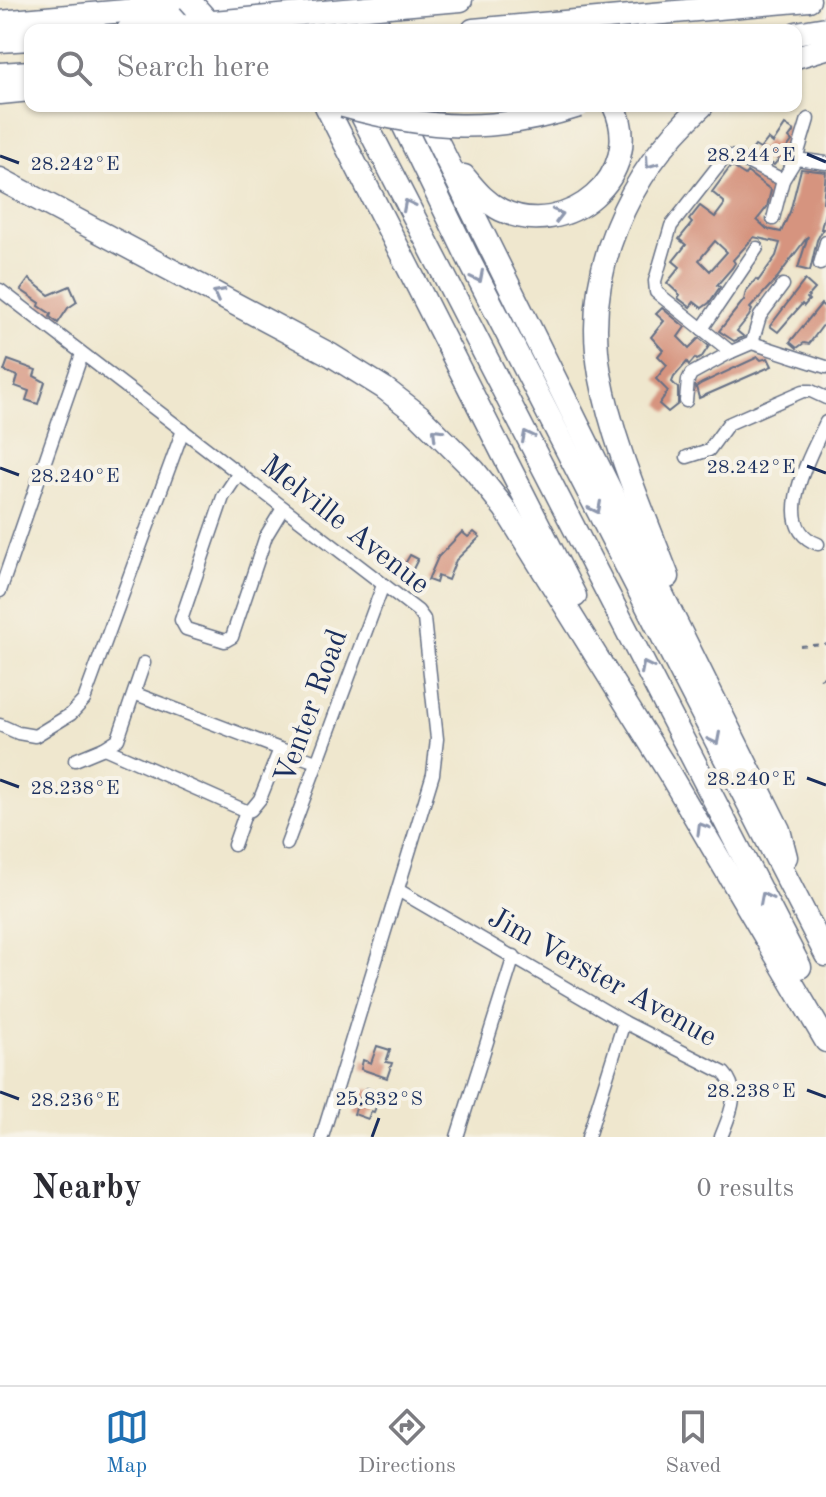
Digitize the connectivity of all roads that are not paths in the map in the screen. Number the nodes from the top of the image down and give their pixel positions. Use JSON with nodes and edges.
{"nodes":[{"id":1,"x":103,"y":0,"type":"edge"},
{"id":2,"x":250,"y":0,"type":"edge"},
{"id":3,"x":271,"y":0,"type":"edge"},
{"id":4,"x":303,"y":0,"type":"edge"},
{"id":5,"x":337,"y":0,"type":"edge"},
{"id":6,"x":365,"y":0,"type":"edge"},
{"id":7,"x":461,"y":0,"type":"edge"},
{"id":8,"x":809,"y":0,"type":"edge"},
{"id":9,"x":174,"y":6,"type":"edge"},
{"id":10,"x":0,"y":22,"type":"edge"},
{"id":11,"x":191,"y":24,"type":"edge"},
{"id":12,"x":206,"y":24,"type":"edge"},
{"id":13,"x":284,"y":24,"type":"edge"},
{"id":14,"x":315,"y":24,"type":"edge"},
{"id":15,"x":350,"y":24,"type":"edge"},
{"id":16,"x":378,"y":24,"type":"edge"},
{"id":17,"x":540,"y":24,"type":"edge"},
{"id":18,"x":826,"y":28,"type":"edge"},
{"id":19,"x":802,"y":32,"type":"edge"},
{"id":20,"x":24,"y":39,"type":"edge"},
{"id":21,"x":0,"y":41,"type":"edge"},
{"id":22,"x":826,"y":48,"type":"edge"},
{"id":23,"x":802,"y":55,"type":"edge"},
{"id":24,"x":24,"y":72,"type":"edge"},
{"id":25,"x":0,"y":74,"type":"edge"},
{"id":26,"x":24,"y":91,"type":"edge"},
{"id":27,"x":0,"y":93,"type":"edge"},
{"id":28,"x":329,"y":112,"type":"edge"},
{"id":29,"x":360,"y":112,"type":"edge"},
{"id":30,"x":365,"y":112,"type":"edge"},
{"id":31,"x":397,"y":112,"type":"edge"},
{"id":32,"x":424,"y":112,"type":"edge"},
{"id":33,"x":425,"y":112,"type":"edge"},
{"id":34,"x":561,"y":112,"type":"edge"},
{"id":35,"x":616,"y":112,"type":"edge"},
{"id":36,"x":696,"y":112,"type":"edge"},
{"id":37,"x":808,"y":119,"type":"dead end"},
{"id":38,"x":796,"y":159,"type":"junction"},
{"id":39,"x":826,"y":163,"type":"edge"},
{"id":40,"x":0,"y":179,"type":"edge"},
{"id":41,"x":783,"y":180,"type":"junction"},
{"id":42,"x":773,"y":219,"type":"dead end"},
{"id":43,"x":826,"y":242,"type":"edge"},
{"id":44,"x":757,"y":248,"type":"dead end"},
{"id":45,"x":820,"y":264,"type":"dead end"},
{"id":46,"x":783,"y":285,"type":"dead end"},
{"id":47,"x":0,"y":290,"type":"edge"},
{"id":48,"x":702,"y":329,"type":"junction"},
{"id":49,"x":752,"y":343,"type":"junction"},
{"id":50,"x":731,"y":352,"type":"junction"},
{"id":51,"x":82,"y":354,"type":"junction"},
{"id":52,"x":826,"y":367,"type":"edge"},
{"id":53,"x":826,"y":398,"type":"edge"},
{"id":54,"x":686,"y":401,"type":"dead end"},
{"id":55,"x":826,"y":422,"type":"edge"},
{"id":56,"x":183,"y":430,"type":"junction"},
{"id":57,"x":687,"y":457,"type":"dead end"},
{"id":58,"x":239,"y":473,"type":"junction"},
{"id":59,"x":283,"y":508,"type":"junction"},
{"id":60,"x":818,"y":544,"type":"dead end"},
{"id":61,"x":383,"y":585,"type":"junction"},
{"id":62,"x":0,"y":591,"type":"edge"},
{"id":63,"x":144,"y":663,"type":"dead end"},
{"id":64,"x":136,"y":694,"type":"junction"},
{"id":65,"x":713,"y":696,"type":"junction"},
{"id":66,"x":0,"y":725,"type":"edge"},
{"id":67,"x":104,"y":748,"type":"junction"},
{"id":68,"x":280,"y":749,"type":"junction"},
{"id":69,"x":75,"y":760,"type":"dead end"},
{"id":70,"x":316,"y":762,"type":"junction"},
{"id":71,"x":669,"y":773,"type":"junction"},
{"id":72,"x":246,"y":811,"type":"junction"},
{"id":73,"x":287,"y":844,"type":"dead end"},
{"id":74,"x":234,"y":845,"type":"dead end"},
{"id":75,"x":398,"y":890,"type":"junction"},
{"id":76,"x":796,"y":897,"type":"junction"},
{"id":77,"x":826,"y":955,"type":"edge"},
{"id":78,"x":514,"y":956,"type":"junction"},
{"id":79,"x":826,"y":1017,"type":"edge"},
{"id":80,"x":624,"y":1022,"type":"junction"},
{"id":81,"x":826,"y":1041,"type":"edge"},
{"id":82,"x":322,"y":1137,"type":"edge"},
{"id":83,"x":457,"y":1137,"type":"edge"},
{"id":84,"x":588,"y":1137,"type":"edge"},
{"id":85,"x":721,"y":1137,"type":"edge"}],
"edges":[{"from":1,"to":9,"type":"highway"},
{"from":2,"to":9,"type":"highway"},
{"from":3,"to":13,"type":"highway"},
{"from":4,"to":14,"type":"highway"},
{"from":5,"to":15,"type":"highway"},
{"from":6,"to":16,"type":"highway"},
{"from":7,"to":11,"type":"highway","bridge":true},
{"from":8,"to":17,"type":"highway"},
{"from":9,"to":10,"type":"highway"},
{"from":9,"to":12,"type":"highway","bridge":true},
{"from":18,"to":19,"type":"highway"},
{"from":20,"to":21,"type":"highway"},
{"from":22,"to":23,"type":"highway"},
{"from":24,"to":25,"type":"highway"},
{"from":26,"to":27,"type":"highway"},
{"from":28,"to":71,"type":"highway"},
{"from":79,"to":29,"type":"highway","one_way":true},
{"from":30,"to":34,"type":"highway","bridge":true},
{"from":31,"to":76,"type":"highway","one_way":true},
{"from":32,"to":65,"type":"highway"},
{"from":33,"to":35,"type":"highway","one_way":true},
{"from":36,"to":65,"type":"highway","one_way":true},
{"from":37,"to":38,"type":"street"},
{"from":38,"to":39,"type":"street"},
{"from":38,"to":41,"type":"street"},
{"from":71,"to":40,"type":"highway","one_way":true},
{"from":41,"to":42,"type":"street"},
{"from":41,"to":48,"type":"street"},
{"from":43,"to":45,"type":"street"},
{"from":44,"to":48,"type":"street"},
{"from":46,"to":49,"type":"street"},
{"from":47,"to":51,"type":"street","name":"Melville Avenue"},
{"from":48,"to":50,"type":"street"},
{"from":49,"to":50,"type":"street"},
{"from":49,"to":52,"type":"street"},
{"from":50,"to":54,"type":"street"},
{"from":51,"to":56,"type":"street","name":"Melville Avenue"},
{"from":51,"to":62,"type":"street"},
{"from":53,"to":57,"type":"street"},
{"from":55,"to":60,"type":"street"},
{"from":56,"to":58,"type":"street","name":"Melville Avenue"},
{"from":56,"to":66,"type":"street"},
{"from":58,"to":59,"type":"street","name":"Melville Avenue"},
{"from":58,"to":59,"type":"street"},
{"from":59,"to":61,"type":"street","name":"Melville Avenue"},
{"from":61,"to":70,"type":"street","name":"Venter Road"},
{"from":61,"to":75,"type":"street","name":"Melville Avenue"},
{"from":63,"to":64,"type":"street"},
{"from":64,"to":67,"type":"street"},
{"from":64,"to":68,"type":"street"},
{"from":65,"to":76,"type":"highway"},
{"from":67,"to":69,"type":"street"},
{"from":67,"to":72,"type":"street"},
{"from":68,"to":70,"type":"street"},
{"from":68,"to":72,"type":"street"},
{"from":70,"to":73,"type":"street","name":"Venter Road"},
{"from":81,"to":71,"type":"highway","one_way":true},
{"from":72,"to":74,"type":"street"},
{"from":75,"to":78,"type":"street","name":"Jim Verster Avenue"},
{"from":75,"to":82,"type":"street","name":"Melville Avenue"},
{"from":76,"to":77,"type":"highway"},
{"from":78,"to":80,"type":"street","name":"Jim Verster Avenue"},
{"from":78,"to":83,"type":"street"},
{"from":80,"to":84,"type":"street"},
{"from":80,"to":85,"type":"street","name":"Jim Verster Avenue"}]}
